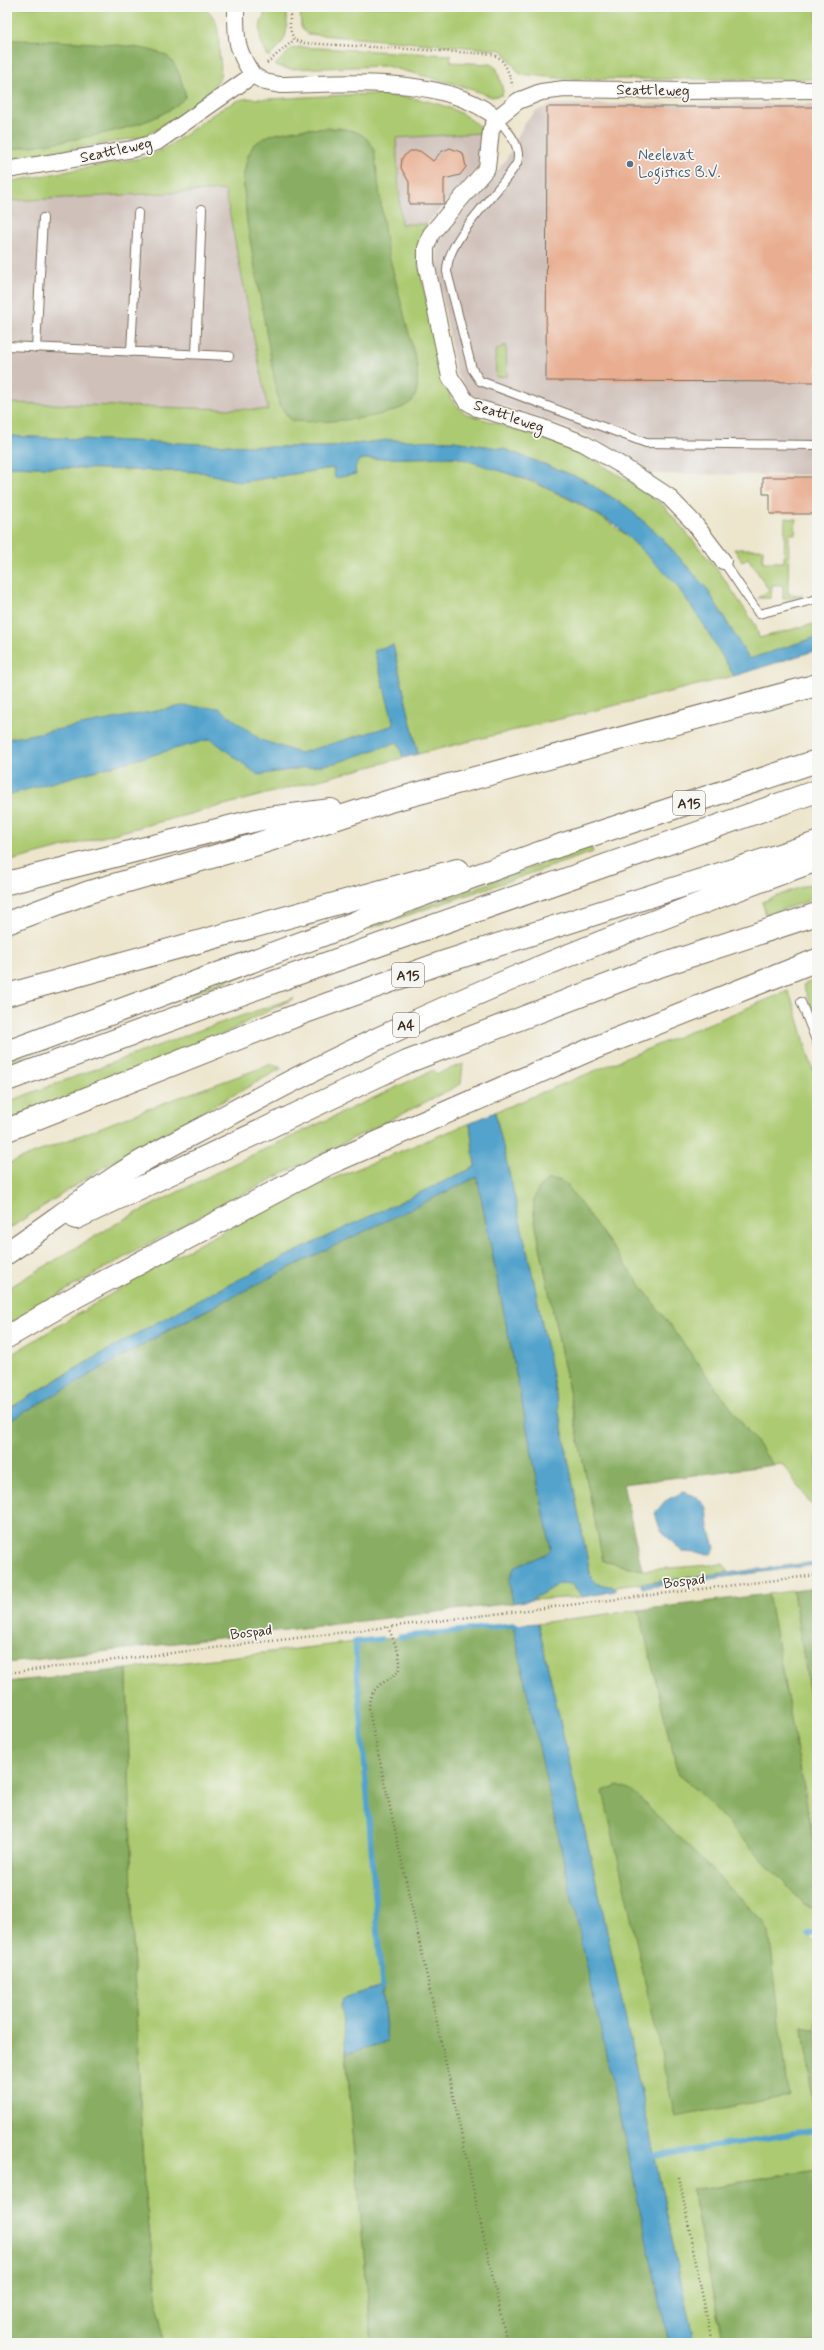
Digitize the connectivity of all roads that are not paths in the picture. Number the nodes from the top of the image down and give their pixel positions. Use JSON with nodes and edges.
{"nodes":[{"id":1,"x":236,"y":7,"type":"edge"},
{"id":2,"x":253,"y":74,"type":"junction"},
{"id":3,"x":817,"y":90,"type":"edge"},
{"id":4,"x":497,"y":118,"type":"junction"},
{"id":5,"x":7,"y":170,"type":"edge"},
{"id":6,"x":202,"y":209,"type":"dead end"},
{"id":7,"x":138,"y":213,"type":"dead end"},
{"id":8,"x":43,"y":218,"type":"dead end"},
{"id":9,"x":7,"y":346,"type":"edge"},
{"id":10,"x":36,"y":348,"type":"junction"},
{"id":11,"x":131,"y":352,"type":"junction"},
{"id":12,"x":196,"y":354,"type":"junction"},
{"id":13,"x":229,"y":356,"type":"dead end"},
{"id":14,"x":817,"y":445,"type":"edge"},
{"id":15,"x":724,"y":561,"type":"joint"},
{"id":16,"x":817,"y":599,"type":"edge"},
{"id":17,"x":817,"y":685,"type":"edge"},
{"id":18,"x":817,"y":761,"type":"edge"},
{"id":19,"x":817,"y":791,"type":"edge"},
{"id":20,"x":390,"y":801,"type":"junction"},
{"id":21,"x":817,"y":843,"type":"edge"},
{"id":22,"x":561,"y":845,"type":"junction"},
{"id":23,"x":817,"y":860,"type":"edge"},
{"id":24,"x":7,"y":882,"type":"edge"},
{"id":25,"x":817,"y":914,"type":"edge"},
{"id":26,"x":7,"y":923,"type":"edge"},
{"id":27,"x":817,"y":960,"type":"edge"},
{"id":28,"x":7,"y":995,"type":"edge"},
{"id":29,"x":801,"y":1002,"type":"dead end"},
{"id":30,"x":817,"y":1043,"type":"edge"},
{"id":31,"x":7,"y":1052,"type":"edge"},
{"id":32,"x":7,"y":1080,"type":"edge"},
{"id":33,"x":7,"y":1130,"type":"edge"},
{"id":34,"x":14,"y":1248,"type":"edge"},
{"id":35,"x":7,"y":1337,"type":"edge"}],
"edges":[{"from":1,"to":2,"type":"street"},
{"from":2,"to":4,"type":"street"},
{"from":2,"to":5,"type":"street","name":"Seattleweg"},
{"from":3,"to":4,"type":"street","name":"Seattleweg"},
{"from":4,"to":14,"type":"lane"},
{"from":4,"to":15,"type":"street","name":"Seattleweg"},
{"from":6,"to":12,"type":"lane"},
{"from":7,"to":11,"type":"lane"},
{"from":8,"to":10,"type":"lane"},
{"from":9,"to":10,"type":"lane"},
{"from":10,"to":11,"type":"lane"},
{"from":11,"to":12,"type":"lane"},
{"from":12,"to":13,"type":"lane"},
{"from":15,"to":16,"type":"lane"},
{"from":17,"to":20,"type":"highway"},
{"from":18,"to":22,"type":"highway","number":"A15"},
{"from":19,"to":32,"type":"highway","number":"A15"},
{"from":20,"to":24,"type":"highway"},
{"from":20,"to":26,"type":"highway"},
{"from":21,"to":33,"type":"highway","number":"A15"},
{"from":22,"to":28,"type":"highway","number":"A15"},
{"from":22,"to":31,"type":"highway","number":"A15"},
{"from":23,"to":34,"type":"highway","number":"A4"},
{"from":25,"to":34,"type":"highway","number":"A4"},
{"from":27,"to":35,"type":"highway"},
{"from":29,"to":30,"type":"lane"}]}
